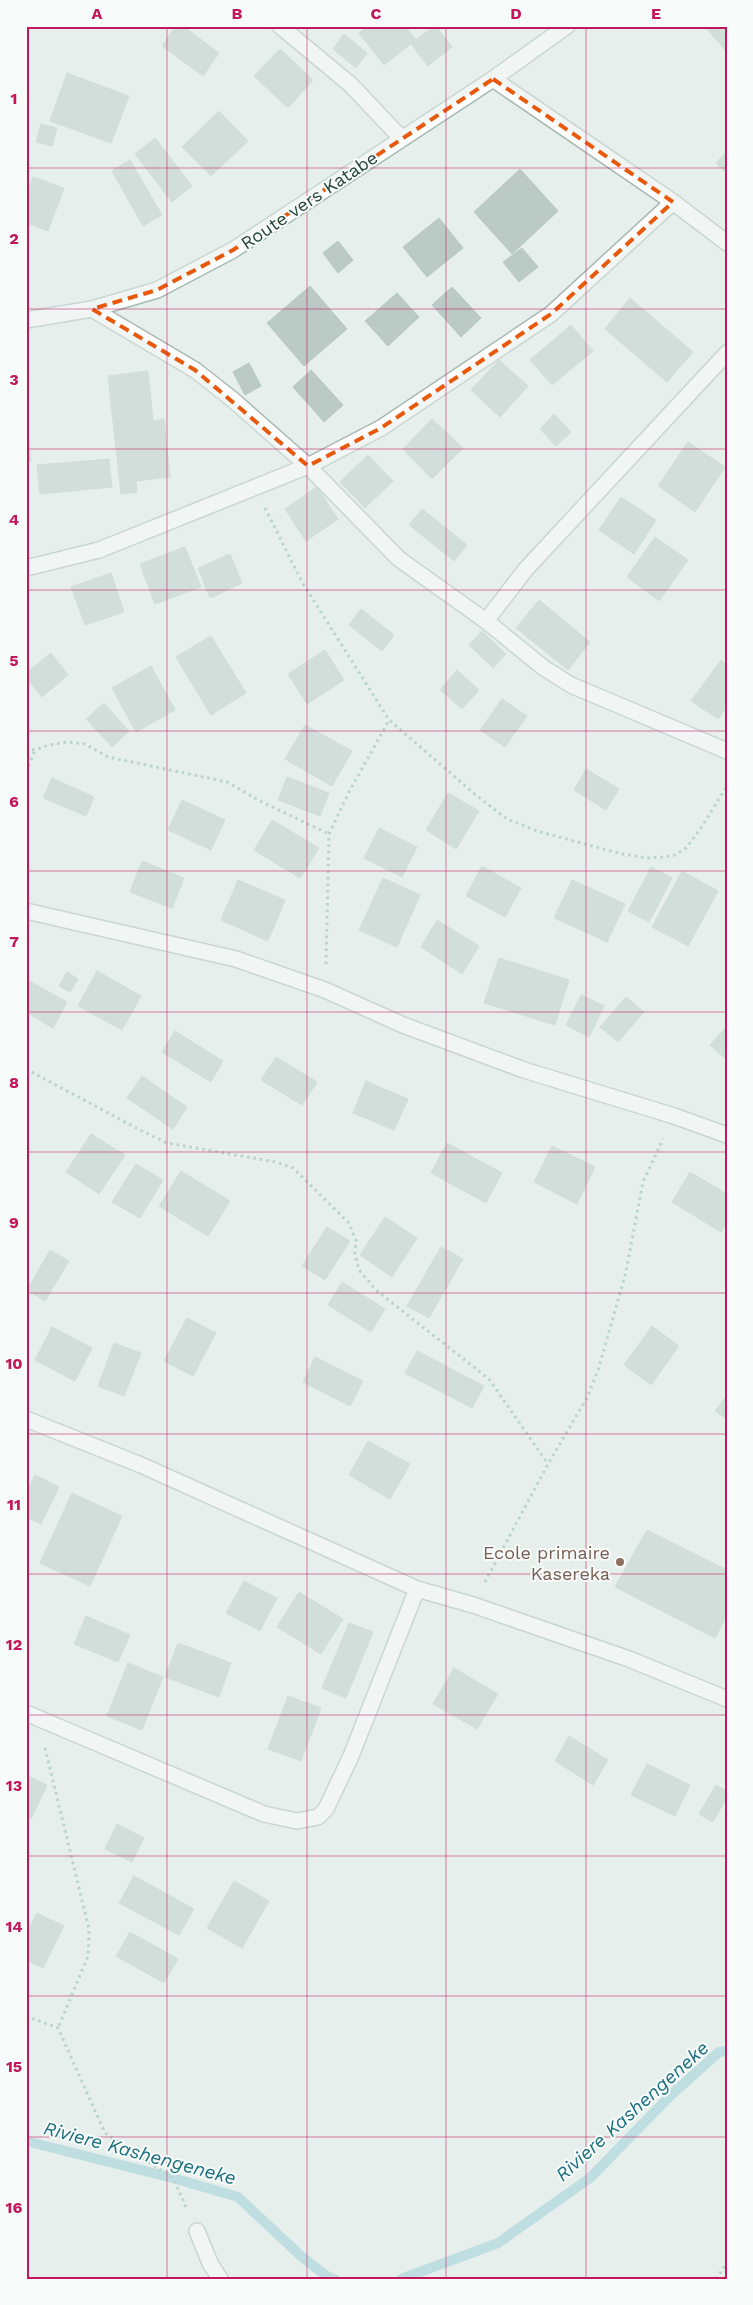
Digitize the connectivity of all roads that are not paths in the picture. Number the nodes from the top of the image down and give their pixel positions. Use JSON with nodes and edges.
{"nodes":[{"id":1,"x":280,"y":26,"type":"edge"},
{"id":2,"x":566,"y":26,"type":"edge"},
{"id":3,"x":492,"y":79,"type":"junction"},
{"id":4,"x":402,"y":138,"type":"junction"},
{"id":5,"x":673,"y":202,"type":"junction"},
{"id":6,"x":727,"y":243,"type":"edge"},
{"id":7,"x":92,"y":309,"type":"junction"},
{"id":8,"x":26,"y":320,"type":"edge"},
{"id":9,"x":727,"y":353,"type":"edge"},
{"id":10,"x":308,"y":466,"type":"junction"},
{"id":11,"x":26,"y":568,"type":"edge"},
{"id":12,"x":486,"y":621,"type":"junction"},
{"id":13,"x":727,"y":751,"type":"edge"},
{"id":14,"x":26,"y":911,"type":"edge"},
{"id":15,"x":727,"y":1136,"type":"edge"},
{"id":16,"x":26,"y":1418,"type":"edge"},
{"id":17,"x":417,"y":1589,"type":"junction"},
{"id":18,"x":727,"y":1699,"type":"edge"},
{"id":19,"x":32,"y":1715,"type":"edge"},
{"id":20,"x":197,"y":2231,"type":"road end"},
{"id":21,"x":220,"y":2279,"type":"edge"}],
"edges":[{"from":1,"to":4,"type":"street"},
{"from":2,"to":3,"type":"street","name":"Route vers Katabe"},
{"from":3,"to":4,"type":"street","name":"Route vers Katabe"},
{"from":3,"to":5,"type":"street"},
{"from":4,"to":7,"type":"street","name":"Route vers Katabe"},
{"from":5,"to":6,"type":"street"},
{"from":5,"to":10,"type":"street"},
{"from":7,"to":8,"type":"street","name":"Route vers Katabe"},
{"from":7,"to":10,"type":"street"},
{"from":9,"to":12,"type":"street"},
{"from":10,"to":11,"type":"street"},
{"from":10,"to":12,"type":"street"},
{"from":12,"to":13,"type":"street"},
{"from":14,"to":15,"type":"street"},
{"from":16,"to":17,"type":"street"},
{"from":17,"to":18,"type":"street"},
{"from":17,"to":19,"type":"street"},
{"from":20,"to":21,"type":"street"}]}
